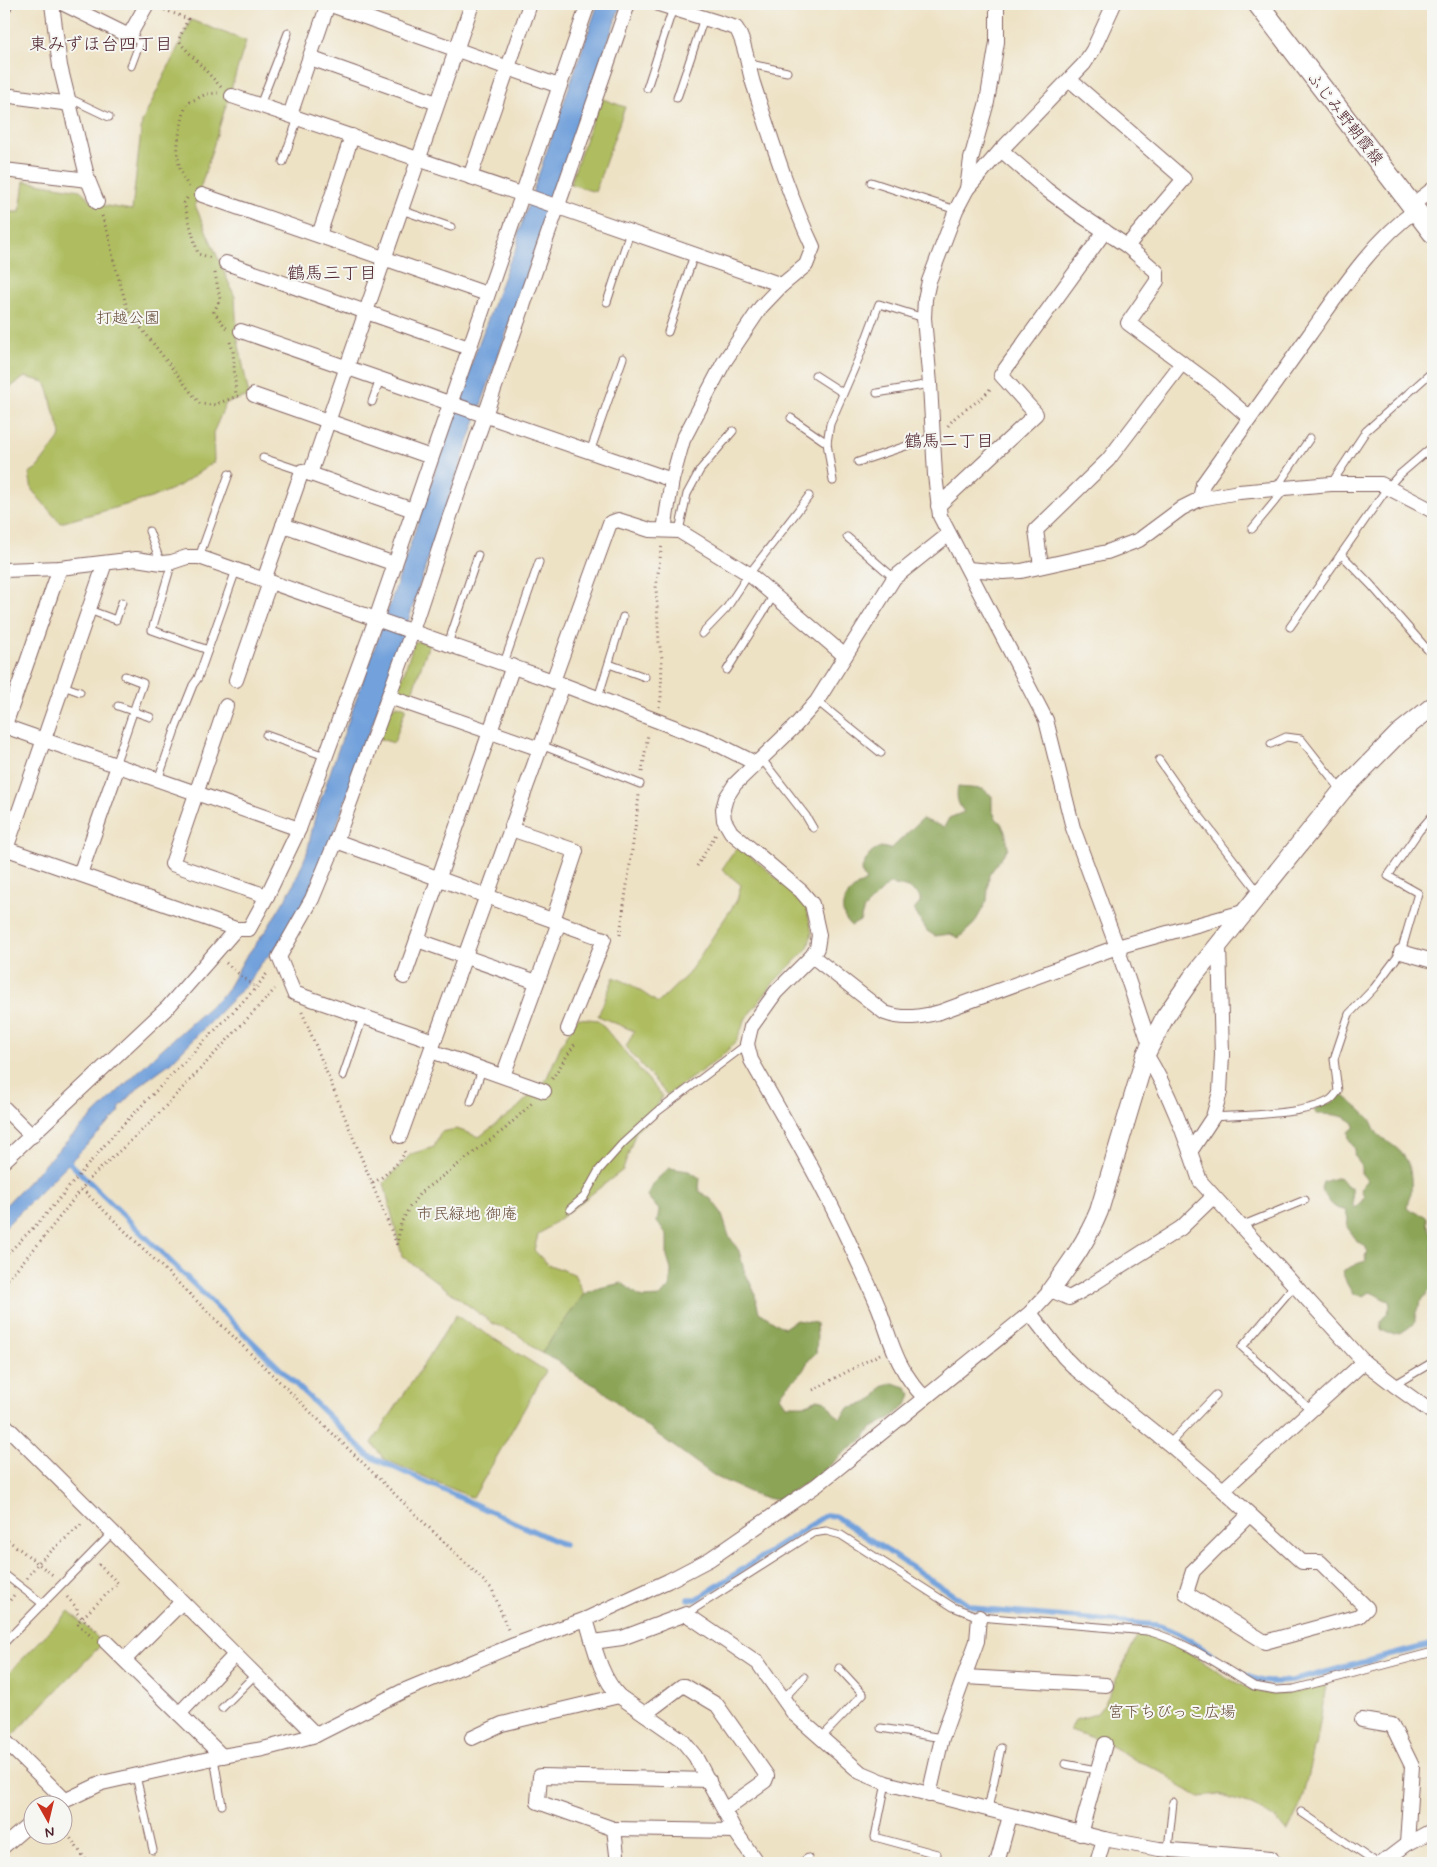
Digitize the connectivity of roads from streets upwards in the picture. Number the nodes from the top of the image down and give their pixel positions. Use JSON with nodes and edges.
{"nodes":[{"id":1,"x":52,"y":4,"type":"edge"},
{"id":2,"x":64,"y":4,"type":"edge"},
{"id":3,"x":147,"y":4,"type":"edge"},
{"id":4,"x":327,"y":4,"type":"edge"},
{"id":5,"x":472,"y":4,"type":"edge"},
{"id":6,"x":530,"y":4,"type":"edge"},
{"id":7,"x":588,"y":4,"type":"edge"},
{"id":8,"x":628,"y":4,"type":"edge"},
{"id":9,"x":659,"y":4,"type":"edge"},
{"id":10,"x":997,"y":4,"type":"edge"},
{"id":11,"x":1114,"y":4,"type":"edge"},
{"id":12,"x":1258,"y":4,"type":"edge"},
{"id":13,"x":456,"y":50,"type":"junction"},
{"id":14,"x":310,"y":58,"type":"junction"},
{"id":15,"x":508,"y":68,"type":"junction"},
{"id":16,"x":1070,"y":80,"type":"junction"},
{"id":17,"x":559,"y":86,"type":"junction"},
{"id":18,"x":4,"y":95,"type":"edge"},
{"id":19,"x":232,"y":96,"type":"dead end"},
{"id":20,"x":69,"y":101,"type":"junction"},
{"id":21,"x":437,"y":103,"type":"junction"},
{"id":22,"x":294,"y":117,"type":"junction"},
{"id":23,"x":352,"y":136,"type":"junction"},
{"id":24,"x":1001,"y":150,"type":"junction"},
{"id":25,"x":418,"y":159,"type":"junction"},
{"id":26,"x":4,"y":170,"type":"edge"},
{"id":27,"x":470,"y":177,"type":"junction"},
{"id":28,"x":88,"y":180,"type":"junction"},
{"id":29,"x":967,"y":189,"type":"junction"},
{"id":30,"x":1433,"y":189,"type":"edge"},
{"id":31,"x":521,"y":194,"type":"junction"},
{"id":32,"x":202,"y":195,"type":"dead end"},
{"id":33,"x":98,"y":202,"type":"road end"},
{"id":34,"x":558,"y":207,"type":"junction"},
{"id":35,"x":1414,"y":207,"type":"junction"},
{"id":36,"x":1105,"y":231,"type":"junction"},
{"id":37,"x":1433,"y":232,"type":"edge"},
{"id":38,"x":319,"y":235,"type":"junction"},
{"id":39,"x":1127,"y":246,"type":"junction"},
{"id":40,"x":384,"y":258,"type":"junction"},
{"id":41,"x":226,"y":263,"type":"dead end"},
{"id":42,"x":782,"y":285,"type":"junction"},
{"id":43,"x":487,"y":294,"type":"junction"},
{"id":44,"x":366,"y":312,"type":"junction"},
{"id":45,"x":241,"y":331,"type":"dead end"},
{"id":46,"x":469,"y":348,"type":"junction"},
{"id":47,"x":1182,"y":363,"type":"junction"},
{"id":48,"x":347,"y":367,"type":"junction"},
{"id":49,"x":254,"y":395,"type":"dead end"},
{"id":50,"x":450,"y":403,"type":"junction"},
{"id":51,"x":485,"y":414,"type":"junction"},
{"id":52,"x":1250,"y":418,"type":"junction"},
{"id":53,"x":328,"y":421,"type":"junction"},
{"id":54,"x":431,"y":457,"type":"junction"},
{"id":55,"x":306,"y":473,"type":"junction"},
{"id":56,"x":672,"y":480,"type":"junction"},
{"id":57,"x":1200,"y":498,"type":"junction"},
{"id":58,"x":938,"y":506,"type":"junction"},
{"id":59,"x":413,"y":510,"type":"junction"},
{"id":60,"x":1433,"y":511,"type":"edge"},
{"id":61,"x":283,"y":525,"type":"junction"},
{"id":62,"x":664,"y":530,"type":"junction"},
{"id":63,"x":949,"y":534,"type":"junction"},
{"id":64,"x":105,"y":563,"type":"junction"},
{"id":65,"x":395,"y":564,"type":"junction"},
{"id":66,"x":1041,"y":566,"type":"junction"},
{"id":67,"x":60,"y":568,"type":"junction"},
{"id":68,"x":968,"y":569,"type":"junction"},
{"id":69,"x":4,"y":570,"type":"edge"},
{"id":70,"x":267,"y":581,"type":"junction"},
{"id":71,"x":376,"y":619,"type":"junction"},
{"id":72,"x":412,"y":630,"type":"junction"},
{"id":73,"x":845,"y":656,"type":"junction"},
{"id":74,"x":508,"y":665,"type":"junction"},
{"id":75,"x":236,"y":680,"type":"dead end"},
{"id":76,"x":558,"y":683,"type":"junction"},
{"id":77,"x":389,"y":697,"type":"junction"},
{"id":78,"x":226,"y":706,"type":"dead end"},
{"id":79,"x":1433,"y":706,"type":"edge"},
{"id":80,"x":4,"y":727,"type":"edge"},
{"id":81,"x":490,"y":732,"type":"junction"},
{"id":82,"x":44,"y":740,"type":"junction"},
{"id":83,"x":540,"y":747,"type":"junction"},
{"id":84,"x":758,"y":761,"type":"junction"},
{"id":85,"x":116,"y":765,"type":"junction"},
{"id":86,"x":196,"y":793,"type":"junction"},
{"id":87,"x":299,"y":829,"type":"junction"},
{"id":88,"x":511,"y":829,"type":"junction"},
{"id":89,"x":336,"y":841,"type":"junction"},
{"id":90,"x":5,"y":849,"type":"edge"},
{"id":91,"x":80,"y":874,"type":"junction"},
{"id":92,"x":438,"y":879,"type":"junction"},
{"id":93,"x":267,"y":896,"type":"junction"},
{"id":94,"x":487,"y":896,"type":"junction"},
{"id":95,"x":1247,"y":910,"type":"junction"},
{"id":96,"x":556,"y":921,"type":"junction"},
{"id":97,"x":236,"y":929,"type":"junction"},
{"id":98,"x":418,"y":940,"type":"junction"},
{"id":99,"x":1219,"y":945,"type":"junction"},
{"id":100,"x":1117,"y":947,"type":"junction"},
{"id":101,"x":1401,"y":952,"type":"road end"},
{"id":102,"x":465,"y":956,"type":"junction"},
{"id":103,"x":812,"y":956,"type":"junction"},
{"id":104,"x":1433,"y":961,"type":"edge"},
{"id":105,"x":404,"y":977,"type":"dead end"},
{"id":106,"x":537,"y":982,"type":"junction"},
{"id":107,"x":573,"y":1034,"type":"road end"},
{"id":108,"x":432,"y":1046,"type":"junction"},
{"id":109,"x":1148,"y":1050,"type":"junction"},
{"id":110,"x":503,"y":1076,"type":"junction"},
{"id":111,"x":544,"y":1091,"type":"road end"},
{"id":112,"x":4,"y":1108,"type":"edge"},
{"id":113,"x":32,"y":1136,"type":"junction"},
{"id":114,"x":400,"y":1136,"type":"road end"},
{"id":115,"x":1190,"y":1152,"type":"junction"},
{"id":116,"x":4,"y":1161,"type":"edge"},
{"id":117,"x":1214,"y":1197,"type":"junction"},
{"id":118,"x":1051,"y":1290,"type":"junction"},
{"id":119,"x":1030,"y":1313,"type":"junction"},
{"id":120,"x":1364,"y":1362,"type":"junction"},
{"id":121,"x":925,"y":1398,"type":"junction"},
{"id":122,"x":1433,"y":1413,"type":"edge"},
{"id":123,"x":4,"y":1424,"type":"edge"},
{"id":124,"x":1223,"y":1490,"type":"junction"},
{"id":125,"x":1249,"y":1515,"type":"junction"},
{"id":126,"x":182,"y":1602,"type":"junction"},
{"id":127,"x":979,"y":1617,"type":"road end"},
{"id":128,"x":586,"y":1619,"type":"junction"},
{"id":129,"x":101,"y":1641,"type":"road end"},
{"id":130,"x":593,"y":1642,"type":"junction"},
{"id":131,"x":235,"y":1655,"type":"junction"},
{"id":132,"x":125,"y":1659,"type":"junction"},
{"id":133,"x":964,"y":1677,"type":"junction"},
{"id":134,"x":1106,"y":1685,"type":"dead end"},
{"id":135,"x":619,"y":1696,"type":"junction"},
{"id":136,"x":179,"y":1714,"type":"junction"},
{"id":137,"x":645,"y":1714,"type":"junction"},
{"id":138,"x":1362,"y":1720,"type":"dead end"},
{"id":139,"x":316,"y":1735,"type":"junction"},
{"id":140,"x":472,"y":1738,"type":"dead end"},
{"id":141,"x":4,"y":1740,"type":"edge"},
{"id":142,"x":1105,"y":1744,"type":"dead end"},
{"id":143,"x":218,"y":1757,"type":"junction"},
{"id":144,"x":709,"y":1780,"type":"junction"},
{"id":145,"x":54,"y":1794,"type":"edge"},
{"id":146,"x":929,"y":1795,"type":"junction"},
{"id":147,"x":72,"y":1797,"type":"edge"},
{"id":148,"x":724,"y":1810,"type":"junction"},
{"id":149,"x":1010,"y":1816,"type":"junction"},
{"id":150,"x":614,"y":1829,"type":"junction"},
{"id":151,"x":1433,"y":1830,"type":"edge"},
{"id":152,"x":22,"y":1831,"type":"edge"},
{"id":153,"x":735,"y":1831,"type":"junction"},
{"id":154,"x":1080,"y":1834,"type":"junction"},
{"id":155,"x":1104,"y":1839,"type":"junction"},
{"id":156,"x":1407,"y":1844,"type":"junction"},
{"id":157,"x":4,"y":1846,"type":"edge"},
{"id":158,"x":618,"y":1863,"type":"edge"},
{"id":159,"x":757,"y":1863,"type":"edge"},
{"id":160,"x":997,"y":1863,"type":"edge"},
{"id":161,"x":1097,"y":1863,"type":"edge"},
{"id":162,"x":1270,"y":1863,"type":"edge"},
{"id":163,"x":1382,"y":1863,"type":"edge"}],
"edges":[{"from":1,"to":20,"type":"street"},
{"from":2,"to":3,"type":"street"},
{"from":4,"to":13,"type":"street"},
{"from":4,"to":14,"type":"street"},
{"from":5,"to":13,"type":"street"},
{"from":6,"to":15,"type":"street"},
{"from":7,"to":17,"type":"street"},
{"from":8,"to":34,"type":"street"},
{"from":9,"to":42,"type":"street"},
{"from":10,"to":29,"type":"street"},
{"from":11,"to":16,"type":"street"},
{"from":12,"to":35,"type":"main road","name":"ふじみ野朝霞線"},
{"from":13,"to":15,"type":"street"},
{"from":13,"to":21,"type":"street"},
{"from":14,"to":21,"type":"street"},
{"from":14,"to":22,"type":"street"},
{"from":15,"to":17,"type":"street"},
{"from":15,"to":27,"type":"street"},
{"from":16,"to":24,"type":"street"},
{"from":16,"to":39,"type":"street"},
{"from":17,"to":31,"type":"street"},
{"from":18,"to":20,"type":"street"},
{"from":19,"to":22,"type":"street"},
{"from":20,"to":28,"type":"street"},
{"from":21,"to":25,"type":"street"},
{"from":22,"to":23,"type":"street"},
{"from":23,"to":25,"type":"street"},
{"from":23,"to":38,"type":"street"},
{"from":24,"to":29,"type":"street"},
{"from":24,"to":36,"type":"street"},
{"from":25,"to":27,"type":"street"},
{"from":25,"to":40,"type":"street"},
{"from":26,"to":28,"type":"street"},
{"from":27,"to":31,"type":"street"},
{"from":28,"to":33,"type":"street"},
{"from":29,"to":58,"type":"street"},
{"from":30,"to":35,"type":"street"},
{"from":31,"to":34,"type":"street"},
{"from":31,"to":43,"type":"street"},
{"from":32,"to":38,"type":"street"},
{"from":34,"to":42,"type":"street"},
{"from":34,"to":51,"type":"street"},
{"from":35,"to":37,"type":"main road","name":"ふじみ野朝霞線"},
{"from":35,"to":52,"type":"street"},
{"from":36,"to":39,"type":"street"},
{"from":36,"to":58,"type":"street"},
{"from":38,"to":40,"type":"street"},
{"from":39,"to":47,"type":"street"},
{"from":40,"to":43,"type":"street"},
{"from":40,"to":44,"type":"street"},
{"from":41,"to":44,"type":"street"},
{"from":42,"to":56,"type":"street"},
{"from":43,"to":46,"type":"street"},
{"from":44,"to":46,"type":"street"},
{"from":44,"to":48,"type":"street"},
{"from":45,"to":48,"type":"street"},
{"from":46,"to":50,"type":"street"},
{"from":47,"to":52,"type":"street"},
{"from":47,"to":66,"type":"street"},
{"from":48,"to":50,"type":"street"},
{"from":48,"to":53,"type":"street"},
{"from":49,"to":53,"type":"street"},
{"from":50,"to":51,"type":"street"},
{"from":50,"to":54,"type":"street"},
{"from":51,"to":56,"type":"street"},
{"from":51,"to":72,"type":"street"},
{"from":52,"to":57,"type":"street"},
{"from":53,"to":54,"type":"street"},
{"from":53,"to":55,"type":"street"},
{"from":54,"to":59,"type":"street"},
{"from":55,"to":59,"type":"street"},
{"from":55,"to":61,"type":"street"},
{"from":56,"to":62,"type":"street"},
{"from":57,"to":60,"type":"street"},
{"from":57,"to":66,"type":"street"},
{"from":58,"to":63,"type":"street"},
{"from":59,"to":65,"type":"street"},
{"from":61,"to":65,"type":"street"},
{"from":61,"to":70,"type":"street"},
{"from":62,"to":73,"type":"street"},
{"from":62,"to":76,"type":"street"},
{"from":63,"to":68,"type":"street"},
{"from":63,"to":73,"type":"street"},
{"from":64,"to":67,"type":"street"},
{"from":64,"to":70,"type":"street"},
{"from":64,"to":82,"type":"street"},
{"from":65,"to":71,"type":"street"},
{"from":66,"to":68,"type":"street"},
{"from":67,"to":69,"type":"street"},
{"from":67,"to":80,"type":"street"},
{"from":68,"to":100,"type":"street"},
{"from":70,"to":71,"type":"street"},
{"from":70,"to":75,"type":"street"},
{"from":71,"to":72,"type":"street"},
{"from":71,"to":87,"type":"street"},
{"from":72,"to":74,"type":"street"},
{"from":72,"to":77,"type":"street"},
{"from":73,"to":84,"type":"street"},
{"from":74,"to":76,"type":"street"},
{"from":74,"to":81,"type":"street"},
{"from":76,"to":83,"type":"street"},
{"from":76,"to":84,"type":"street"},
{"from":77,"to":81,"type":"street"},
{"from":77,"to":89,"type":"street"},
{"from":78,"to":86,"type":"street"},
{"from":79,"to":95,"type":"street"},
{"from":80,"to":82,"type":"street"},
{"from":81,"to":83,"type":"street"},
{"from":81,"to":92,"type":"street"},
{"from":82,"to":85,"type":"street"},
{"from":82,"to":90,"type":"street"},
{"from":83,"to":88,"type":"street"},
{"from":84,"to":103,"type":"street"},
{"from":85,"to":86,"type":"street"},
{"from":85,"to":91,"type":"street"},
{"from":86,"to":87,"type":"street"},
{"from":86,"to":93,"type":"street"},
{"from":87,"to":93,"type":"street"},
{"from":88,"to":94,"type":"street"},
{"from":88,"to":96,"type":"street"},
{"from":89,"to":92,"type":"street"},
{"from":89,"to":108,"type":"street"},
{"from":90,"to":91,"type":"street"},
{"from":91,"to":97,"type":"street"},
{"from":92,"to":94,"type":"street"},
{"from":92,"to":98,"type":"street"},
{"from":93,"to":97,"type":"street"},
{"from":94,"to":96,"type":"street"},
{"from":94,"to":102,"type":"street"},
{"from":95,"to":99,"type":"street"},
{"from":95,"to":100,"type":"street"},
{"from":96,"to":106,"type":"street"},
{"from":96,"to":107,"type":"street"},
{"from":97,"to":113,"type":"street"},
{"from":98,"to":102,"type":"street"},
{"from":98,"to":105,"type":"street"},
{"from":99,"to":109,"type":"street"},
{"from":99,"to":115,"type":"street"},
{"from":100,"to":103,"type":"street"},
{"from":100,"to":109,"type":"street"},
{"from":101,"to":104,"type":"street"},
{"from":102,"to":106,"type":"street"},
{"from":102,"to":108,"type":"street"},
{"from":103,"to":121,"type":"street"},
{"from":106,"to":110,"type":"street"},
{"from":108,"to":110,"type":"street"},
{"from":108,"to":114,"type":"street"},
{"from":109,"to":115,"type":"street"},
{"from":109,"to":118,"type":"street"},
{"from":110,"to":111,"type":"street"},
{"from":112,"to":113,"type":"street"},
{"from":113,"to":116,"type":"street"},
{"from":115,"to":117,"type":"street"},
{"from":117,"to":118,"type":"street"},
{"from":117,"to":120,"type":"street"},
{"from":118,"to":119,"type":"street"},
{"from":119,"to":121,"type":"street"},
{"from":119,"to":124,"type":"street"},
{"from":120,"to":122,"type":"street"},
{"from":120,"to":124,"type":"street"},
{"from":121,"to":128,"type":"street"},
{"from":123,"to":126,"type":"street"},
{"from":124,"to":125,"type":"street"},
{"from":125,"to":125,"type":"street"},
{"from":126,"to":131,"type":"street"},
{"from":126,"to":132,"type":"street"},
{"from":127,"to":133,"type":"street"},
{"from":128,"to":130,"type":"street"},
{"from":128,"to":139,"type":"street"},
{"from":129,"to":132,"type":"street"},
{"from":130,"to":135,"type":"street"},
{"from":130,"to":146,"type":"street"},
{"from":131,"to":136,"type":"street"},
{"from":131,"to":139,"type":"street"},
{"from":132,"to":136,"type":"street"},
{"from":133,"to":134,"type":"street"},
{"from":133,"to":146,"type":"street"},
{"from":135,"to":137,"type":"street"},
{"from":135,"to":140,"type":"street"},
{"from":136,"to":143,"type":"street"},
{"from":137,"to":144,"type":"street"},
{"from":137,"to":148,"type":"street"},
{"from":138,"to":156,"type":"street"},
{"from":139,"to":143,"type":"street"},
{"from":141,"to":145,"type":"street"},
{"from":142,"to":154,"type":"street"},
{"from":143,"to":147,"type":"street"},
{"from":144,"to":148,"type":"street"},
{"from":144,"to":150,"type":"street"},
{"from":146,"to":149,"type":"street"},
{"from":148,"to":153,"type":"street"},
{"from":149,"to":154,"type":"street"},
{"from":149,"to":160,"type":"street"},
{"from":150,"to":153,"type":"street"},
{"from":150,"to":158,"type":"street"},
{"from":151,"to":156,"type":"street"},
{"from":152,"to":157,"type":"street"},
{"from":153,"to":159,"type":"street"},
{"from":154,"to":155,"type":"street"},
{"from":155,"to":161,"type":"street"},
{"from":155,"to":162,"type":"street"},
{"from":156,"to":163,"type":"street"}]}
